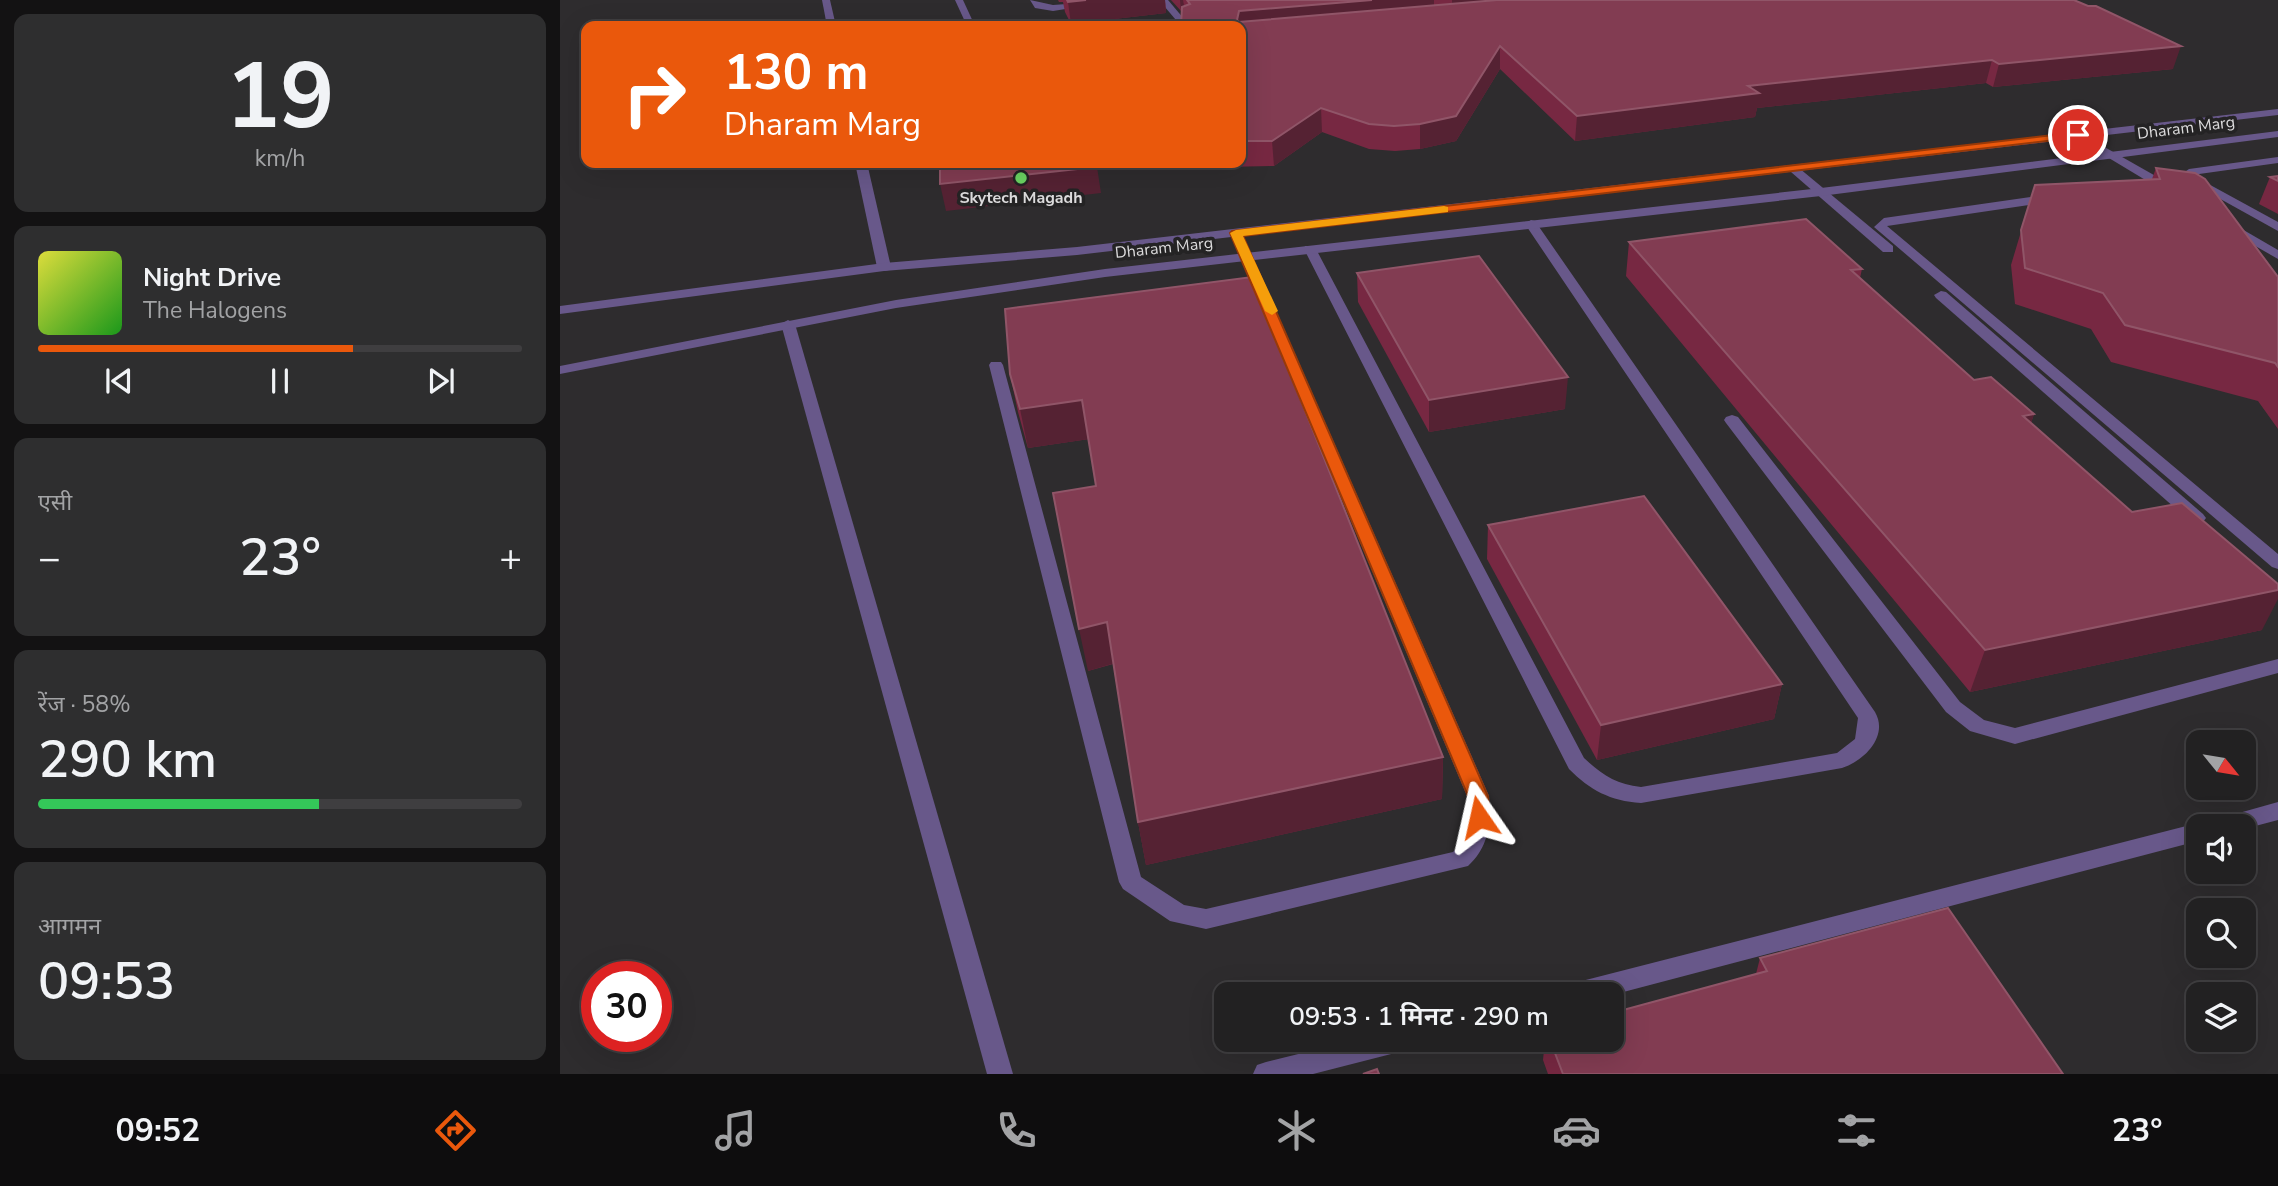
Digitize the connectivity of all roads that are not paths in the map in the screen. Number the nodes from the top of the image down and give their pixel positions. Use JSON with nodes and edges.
{"nodes":[{"id":1,"x":826,"y":0,"type":"edge"},
{"id":2,"x":959,"y":0,"type":"edge"},
{"id":3,"x":1034,"y":0,"type":"edge"},
{"id":4,"x":1118,"y":0,"type":"edge"},
{"id":5,"x":1163,"y":0,"type":"edge"},
{"id":6,"x":831,"y":21,"type":"edge"},
{"id":7,"x":969,"y":21,"type":"edge"},
{"id":8,"x":1182,"y":21,"type":"edge"},
{"id":9,"x":2276,"y":113,"type":"edge"},
{"id":10,"x":2278,"y":134,"type":"edge"},
{"id":11,"x":2078,"y":135,"type":"junction"},
{"id":12,"x":2111,"y":155,"type":"junction"},
{"id":13,"x":2278,"y":160,"type":"edge"},
{"id":14,"x":862,"y":168,"type":"edge"},
{"id":15,"x":1795,"y":170,"type":"junction"},
{"id":16,"x":2160,"y":184,"type":"junction"},
{"id":17,"x":2133,"y":187,"type":"edge"},
{"id":18,"x":1821,"y":192,"type":"junction"},
{"id":19,"x":2066,"y":196,"type":"edge"},
{"id":20,"x":2183,"y":198,"type":"edge"},
{"id":21,"x":2219,"y":219,"type":"edge"},
{"id":22,"x":1531,"y":224,"type":"junction"},
{"id":23,"x":2278,"y":227,"type":"edge"},
{"id":24,"x":1236,"y":233,"type":"junction"},
{"id":25,"x":1310,"y":249,"type":"junction"},
{"id":26,"x":2278,"y":254,"type":"edge"},
{"id":27,"x":1247,"y":257,"type":"junction"},
{"id":28,"x":884,"y":267,"type":"junction"},
{"id":29,"x":562,"y":310,"type":"edge"},
{"id":30,"x":788,"y":324,"type":"junction"},
{"id":31,"x":996,"y":365,"type":"dead end"},
{"id":32,"x":560,"y":370,"type":"edge"},
{"id":33,"x":1732,"y":420,"type":"dead end"},
{"id":34,"x":2204,"y":525,"type":"edge"},
{"id":35,"x":2278,"y":564,"type":"edge"},
{"id":36,"x":2278,"y":666,"type":"edge"},
{"id":37,"x":2278,"y":811,"type":"edge"},
{"id":38,"x":2256,"y":817,"type":"edge"},
{"id":39,"x":2186,"y":835,"type":"edge"},
{"id":40,"x":1620,"y":982,"type":"edge"},
{"id":41,"x":1352,"y":1052,"type":"edge"},
{"id":42,"x":1000,"y":1074,"type":"edge"},
{"id":43,"x":1266,"y":1074,"type":"edge"}],
"edges":[{"from":1,"to":6,"type":"street"},
{"from":2,"to":7,"type":"street"},
{"from":3,"to":4,"type":"street"},
{"from":5,"to":8,"type":"street"},
{"from":9,"to":11,"type":"street","name":"Dharam Marg"},
{"from":10,"to":12,"type":"street","name":"Dharam Marg"},
{"from":11,"to":12,"type":"street"},
{"from":11,"to":15,"type":"street","name":"Dharam Marg"},
{"from":12,"to":16,"type":"street"},
{"from":12,"to":18,"type":"street","name":"Dharam Marg"},
{"from":13,"to":23,"type":"street"},
{"from":14,"to":28,"type":"street"},
{"from":15,"to":18,"type":"street"},
{"from":15,"to":24,"type":"street","name":"Dharam Marg"},
{"from":16,"to":17,"type":"street"},
{"from":16,"to":20,"type":"street"},
{"from":18,"to":22,"type":"street","name":"Dharam Marg"},
{"from":18,"to":34,"type":"street"},
{"from":19,"to":35,"type":"street"},
{"from":21,"to":26,"type":"street"},
{"from":22,"to":25,"type":"street","name":"Dharam Marg"},
{"from":22,"to":25,"type":"street"},
{"from":24,"to":27,"type":"street"},
{"from":24,"to":28,"type":"street","name":"Dharam Marg"},
{"from":25,"to":27,"type":"street","name":"Dharam Marg"},
{"from":27,"to":30,"type":"street","name":"Dharam Marg"},
{"from":27,"to":31,"type":"street"},
{"from":28,"to":29,"type":"street","name":"Dharam Marg"},
{"from":30,"to":32,"type":"street","name":"Dharam Marg"},
{"from":30,"to":42,"type":"street"},
{"from":33,"to":36,"type":"street"},
{"from":37,"to":38,"type":"street"},
{"from":39,"to":40,"type":"street"},
{"from":41,"to":43,"type":"street"}]}
